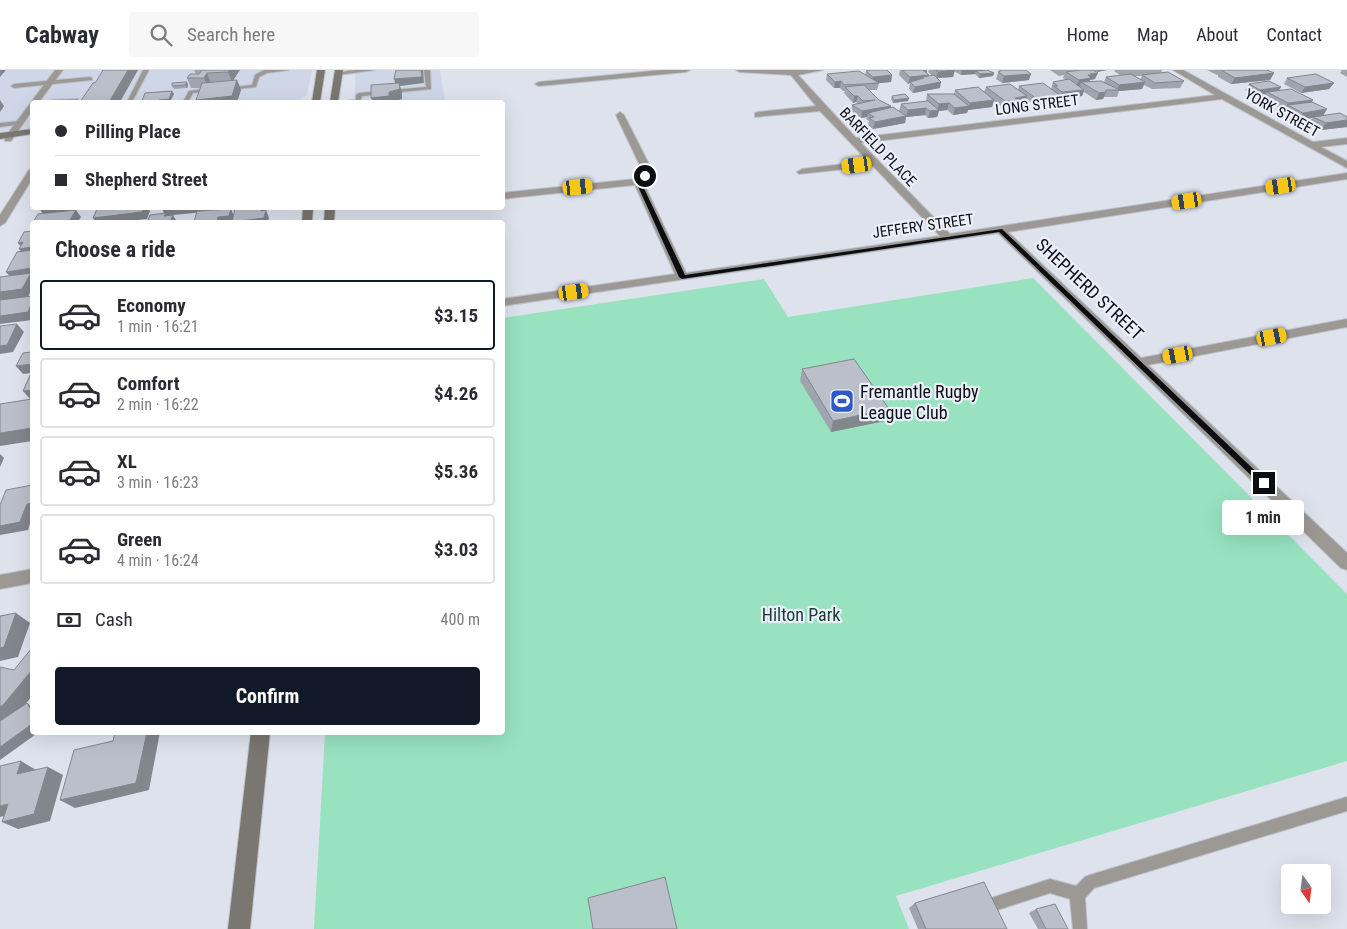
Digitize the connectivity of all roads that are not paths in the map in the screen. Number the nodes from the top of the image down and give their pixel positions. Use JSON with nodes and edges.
{"nodes":[{"id":1,"x":59,"y":70,"type":"edge"},
{"id":2,"x":67,"y":70,"type":"edge"},
{"id":3,"x":146,"y":70,"type":"edge"},
{"id":4,"x":286,"y":70,"type":"edge"},
{"id":5,"x":321,"y":70,"type":"edge"},
{"id":6,"x":372,"y":70,"type":"edge"},
{"id":7,"x":427,"y":70,"type":"edge"},
{"id":8,"x":686,"y":70,"type":"edge"},
{"id":9,"x":740,"y":70,"type":"edge"},
{"id":10,"x":819,"y":70,"type":"edge"},
{"id":11,"x":1177,"y":70,"type":"edge"},
{"id":12,"x":266,"y":71,"type":"edge"},
{"id":13,"x":339,"y":71,"type":"edge"},
{"id":14,"x":639,"y":72,"type":"edge"},
{"id":15,"x":793,"y":73,"type":"junction"},
{"id":16,"x":90,"y":79,"type":"dead end"},
{"id":17,"x":59,"y":82,"type":"junction"},
{"id":18,"x":50,"y":83,"type":"junction"},
{"id":19,"x":540,"y":84,"type":"dead end"},
{"id":20,"x":14,"y":86,"type":"dead end"},
{"id":21,"x":1224,"y":96,"type":"junction"},
{"id":22,"x":37,"y":100,"type":"edge"},
{"id":23,"x":46,"y":100,"type":"edge"},
{"id":24,"x":130,"y":100,"type":"edge"},
{"id":25,"x":187,"y":100,"type":"edge"},
{"id":26,"x":316,"y":100,"type":"edge"},
{"id":27,"x":334,"y":100,"type":"edge"},
{"id":28,"x":358,"y":100,"type":"edge"},
{"id":29,"x":822,"y":108,"type":"junction"},
{"id":30,"x":30,"y":109,"type":"edge"},
{"id":31,"x":620,"y":115,"type":"dead end"},
{"id":32,"x":758,"y":115,"type":"dead end"},
{"id":33,"x":30,"y":122,"type":"edge"},
{"id":34,"x":20,"y":123,"type":"junction"},
{"id":35,"x":0,"y":125,"type":"edge"},
{"id":36,"x":16,"y":136,"type":"edge"},
{"id":37,"x":854,"y":141,"type":"junction"},
{"id":38,"x":1347,"y":141,"type":"edge"},
{"id":39,"x":1312,"y":146,"type":"junction"},
{"id":40,"x":875,"y":163,"type":"junction"},
{"id":41,"x":1347,"y":165,"type":"edge"},
{"id":42,"x":802,"y":172,"type":"dead end"},
{"id":43,"x":30,"y":175,"type":"edge"},
{"id":44,"x":1347,"y":176,"type":"edge"},
{"id":45,"x":638,"y":182,"type":"junction"},
{"id":46,"x":505,"y":196,"type":"edge"},
{"id":47,"x":0,"y":223,"type":"edge"},
{"id":48,"x":1000,"y":230,"type":"junction"},
{"id":49,"x":947,"y":237,"type":"junction"},
{"id":50,"x":682,"y":277,"type":"junction"},
{"id":51,"x":505,"y":303,"type":"edge"},
{"id":52,"x":1347,"y":323,"type":"edge"},
{"id":53,"x":1140,"y":362,"type":"junction"},
{"id":54,"x":1347,"y":563,"type":"edge"},
{"id":55,"x":30,"y":576,"type":"edge"},
{"id":56,"x":0,"y":582,"type":"edge"},
{"id":57,"x":261,"y":735,"type":"edge"},
{"id":58,"x":1347,"y":804,"type":"edge"},
{"id":59,"x":1077,"y":895,"type":"junction"},
{"id":60,"x":985,"y":907,"type":"edge"},
{"id":61,"x":239,"y":929,"type":"edge"},
{"id":62,"x":1080,"y":929,"type":"edge"}],
"edges":[{"from":1,"to":18,"type":"street"},
{"from":2,"to":17,"type":"street"},
{"from":3,"to":24,"type":"lane"},
{"from":4,"to":12,"type":"lane"},
{"from":5,"to":26,"type":"main road"},
{"from":6,"to":13,"type":"lane"},
{"from":7,"to":28,"type":"lane"},
{"from":8,"to":14,"type":"street"},
{"from":9,"to":15,"type":"street"},
{"from":10,"to":15,"type":"street"},
{"from":11,"to":21,"type":"street","name":"YORK STREET"},
{"from":12,"to":25,"type":"lane"},
{"from":13,"to":27,"type":"main road"},
{"from":14,"to":19,"type":"street"},
{"from":15,"to":29,"type":"street","name":"BARFIELD PLACE"},
{"from":16,"to":17,"type":"lane"},
{"from":17,"to":18,"type":"lane"},
{"from":17,"to":23,"type":"street"},
{"from":18,"to":20,"type":"lane"},
{"from":18,"to":22,"type":"street"},
{"from":21,"to":37,"type":"street","name":"LONG STREET"},
{"from":21,"to":39,"type":"street","name":"YORK STREET"},
{"from":29,"to":32,"type":"street"},
{"from":29,"to":37,"type":"street","name":"BARFIELD PLACE"},
{"from":30,"to":34,"type":"street"},
{"from":31,"to":45,"type":"street"},
{"from":33,"to":36,"type":"street"},
{"from":34,"to":35,"type":"lane"},
{"from":34,"to":36,"type":"street"},
{"from":37,"to":40,"type":"street","name":"BARFIELD PLACE"},
{"from":38,"to":39,"type":"street"},
{"from":39,"to":41,"type":"street","name":"YORK STREET"},
{"from":40,"to":42,"type":"street"},
{"from":40,"to":49,"type":"street","name":"BARFIELD PLACE"},
{"from":43,"to":47,"type":"street"},
{"from":44,"to":48,"type":"street","name":"JEFFERY STREET"},
{"from":45,"to":46,"type":"street"},
{"from":45,"to":50,"type":"street"},
{"from":48,"to":49,"type":"street","name":"JEFFERY STREET"},
{"from":48,"to":53,"type":"street","name":"SHEPHERD STREET"},
{"from":49,"to":50,"type":"street","name":"JEFFERY STREET"},
{"from":50,"to":51,"type":"street","name":"JEFFERY STREET"},
{"from":52,"to":53,"type":"street"},
{"from":53,"to":54,"type":"street","name":"SHEPHERD STREET"},
{"from":55,"to":56,"type":"street"},
{"from":57,"to":61,"type":"main road"},
{"from":58,"to":59,"type":"lane"},
{"from":59,"to":60,"type":"lane"},
{"from":59,"to":62,"type":"lane"}]}
